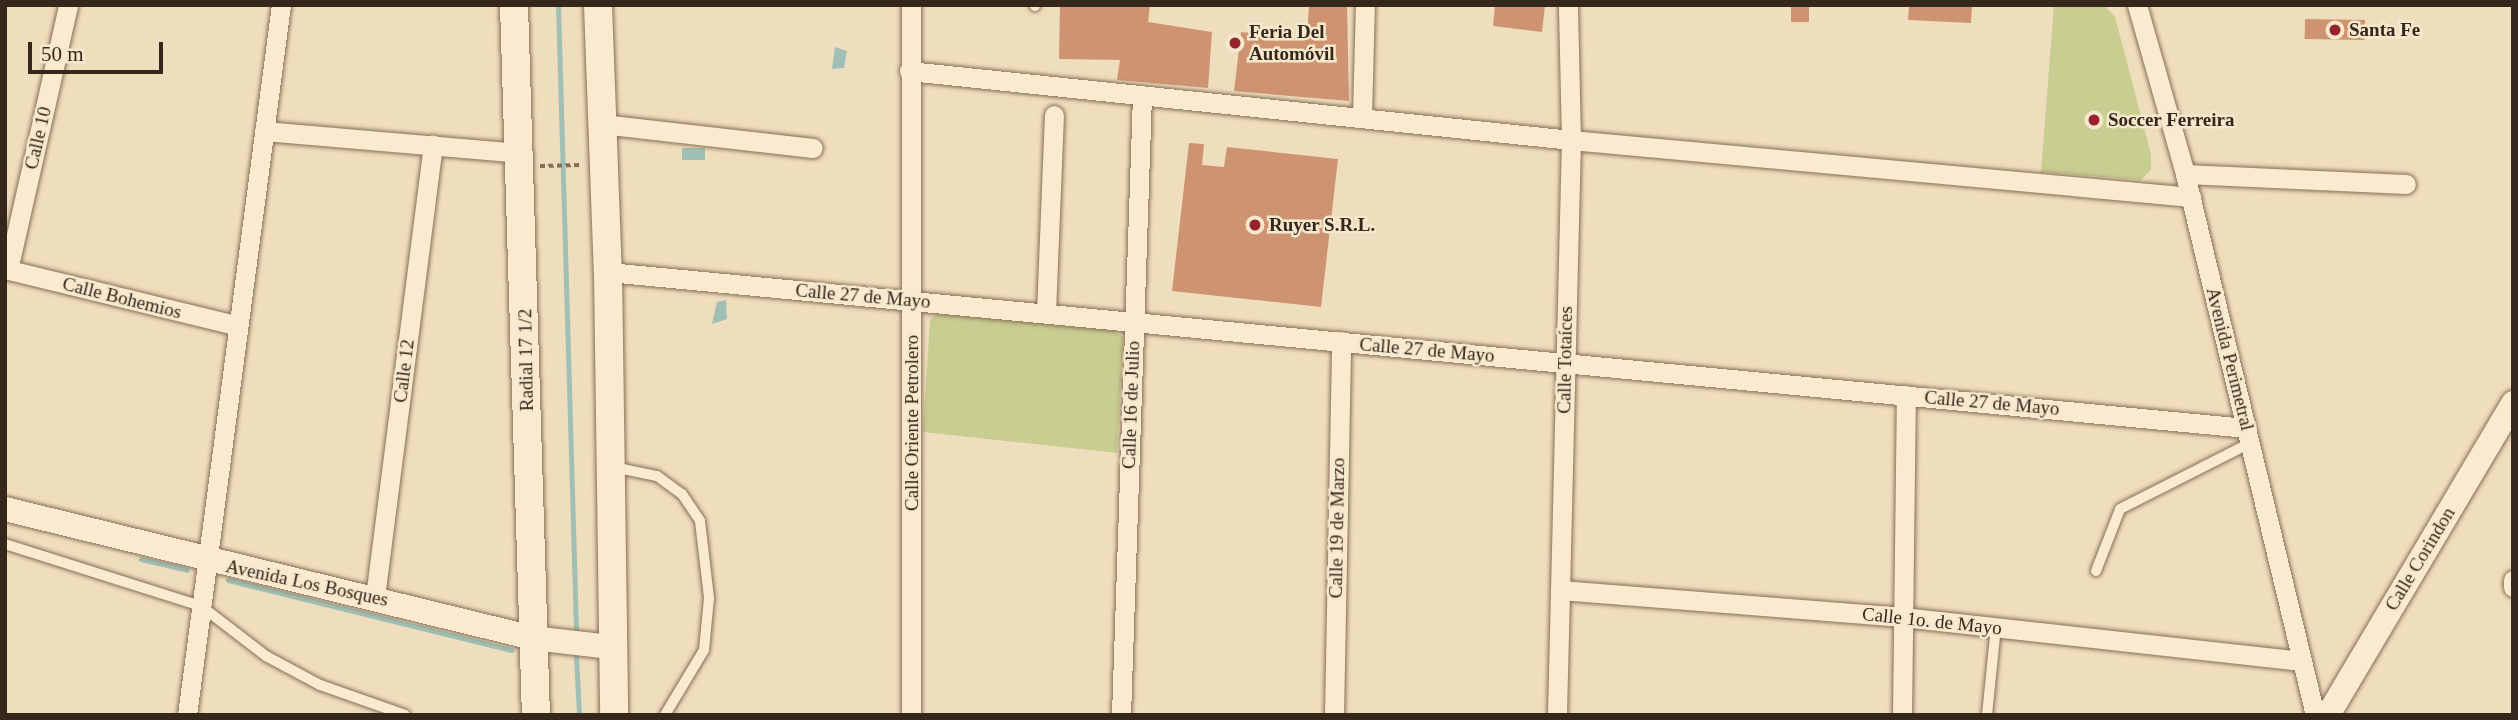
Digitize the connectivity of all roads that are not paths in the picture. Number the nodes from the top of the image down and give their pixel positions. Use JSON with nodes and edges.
{"nodes":[{"id":1,"x":68,"y":5,"type":"edge"},
{"id":2,"x":281,"y":5,"type":"edge"},
{"id":3,"x":514,"y":5,"type":"edge"},
{"id":4,"x":598,"y":5,"type":"edge"},
{"id":5,"x":911,"y":5,"type":"edge"},
{"id":6,"x":1365,"y":5,"type":"edge"},
{"id":7,"x":1568,"y":5,"type":"edge"},
{"id":8,"x":2137,"y":5,"type":"edge"},
{"id":9,"x":909,"y":71,"type":"junction"},
{"id":10,"x":1142,"y":96,"type":"junction"},
{"id":11,"x":1054,"y":115,"type":"dead end"},
{"id":12,"x":1362,"y":116,"type":"junction"},
{"id":13,"x":602,"y":124,"type":"junction"},
{"id":14,"x":264,"y":131,"type":"junction"},
{"id":15,"x":1571,"y":140,"type":"junction"},
{"id":16,"x":433,"y":145,"type":"junction"},
{"id":17,"x":813,"y":148,"type":"dead end"},
{"id":18,"x":522,"y":153,"type":"junction"},
{"id":19,"x":2185,"y":174,"type":"junction"},
{"id":20,"x":2406,"y":184,"type":"dead end"},
{"id":21,"x":2191,"y":197,"type":"junction"},
{"id":22,"x":6,"y":270,"type":"edge"},
{"id":23,"x":608,"y":272,"type":"junction"},
{"id":24,"x":912,"y":300,"type":"junction"},
{"id":25,"x":1046,"y":313,"type":"junction"},
{"id":26,"x":1134,"y":322,"type":"junction"},
{"id":27,"x":239,"y":326,"type":"junction"},
{"id":28,"x":1340,"y":341,"type":"junction"},
{"id":29,"x":1565,"y":363,"type":"junction"},
{"id":30,"x":1906,"y":395,"type":"junction"},
{"id":31,"x":2513,"y":403,"type":"edge"},
{"id":32,"x":2248,"y":435,"type":"junction"},
{"id":33,"x":609,"y":466,"type":"junction"},
{"id":34,"x":5,"y":509,"type":"edge"},
{"id":35,"x":5,"y":544,"type":"edge"},
{"id":36,"x":207,"y":561,"type":"junction"},
{"id":37,"x":2096,"y":571,"type":"dead end"},
{"id":38,"x":2513,"y":580,"type":"edge"},
{"id":39,"x":2513,"y":587,"type":"edge"},
{"id":40,"x":1560,"y":590,"type":"junction"},
{"id":41,"x":375,"y":597,"type":"junction"},
{"id":42,"x":201,"y":606,"type":"junction"},
{"id":43,"x":1903,"y":617,"type":"junction"},
{"id":44,"x":1996,"y":627,"type":"junction"},
{"id":45,"x":533,"y":638,"type":"junction"},
{"id":46,"x":611,"y":646,"type":"junction"},
{"id":47,"x":2302,"y":662,"type":"junction"},
{"id":48,"x":187,"y":715,"type":"edge"},
{"id":49,"x":405,"y":715,"type":"edge"},
{"id":50,"x":536,"y":715,"type":"edge"},
{"id":51,"x":614,"y":715,"type":"edge"},
{"id":52,"x":665,"y":715,"type":"edge"},
{"id":53,"x":911,"y":715,"type":"edge"},
{"id":54,"x":1121,"y":715,"type":"edge"},
{"id":55,"x":1334,"y":715,"type":"edge"},
{"id":56,"x":1557,"y":715,"type":"edge"},
{"id":57,"x":1902,"y":715,"type":"edge"},
{"id":58,"x":1987,"y":715,"type":"edge"},
{"id":59,"x":2315,"y":715,"type":"edge"},
{"id":60,"x":2328,"y":715,"type":"edge"}],
"edges":[{"from":1,"to":22,"type":"street","name":"Calle 10"},
{"from":2,"to":14,"type":"street"},
{"from":3,"to":18,"type":"main road","name":"Radial 17 1/2"},
{"from":4,"to":13,"type":"main road"},
{"from":5,"to":9,"type":"street","name":"Calle Oriente Petrolero"},
{"from":6,"to":12,"type":"street"},
{"from":7,"to":15,"type":"street","name":"Calle Totaíces"},
{"from":8,"to":19,"type":"street","name":"Avenida Perimetral"},
{"from":9,"to":10,"type":"street"},
{"from":9,"to":24,"type":"street","name":"Calle Oriente Petrolero"},
{"from":10,"to":12,"type":"street"},
{"from":10,"to":26,"type":"street","name":"Calle 16 de Julio"},
{"from":11,"to":25,"type":"street"},
{"from":12,"to":15,"type":"street"},
{"from":13,"to":17,"type":"street"},
{"from":13,"to":23,"type":"main road"},
{"from":14,"to":16,"type":"street"},
{"from":14,"to":27,"type":"street"},
{"from":15,"to":21,"type":"street"},
{"from":15,"to":29,"type":"street","name":"Calle Totaíces"},
{"from":16,"to":18,"type":"street"},
{"from":16,"to":41,"type":"street","name":"Calle 12"},
{"from":18,"to":45,"type":"main road","name":"Radial 17 1/2"},
{"from":19,"to":20,"type":"street"},
{"from":19,"to":21,"type":"street","name":"Avenida Perimetral"},
{"from":21,"to":32,"type":"street","name":"Avenida Perimetral"},
{"from":22,"to":27,"type":"street","name":"Calle Bohemios"},
{"from":23,"to":24,"type":"street","name":"Calle 27 de Mayo"},
{"from":23,"to":33,"type":"main road"},
{"from":24,"to":25,"type":"street","name":"Calle 27 de Mayo"},
{"from":24,"to":53,"type":"street","name":"Calle Oriente Petrolero"},
{"from":25,"to":26,"type":"street","name":"Calle 27 de Mayo"},
{"from":26,"to":28,"type":"street","name":"Calle 27 de Mayo"},
{"from":26,"to":54,"type":"street","name":"Calle 16 de Julio"},
{"from":27,"to":36,"type":"street"},
{"from":28,"to":29,"type":"street","name":"Calle 27 de Mayo"},
{"from":28,"to":55,"type":"street","name":"Calle 19 de Marzo"},
{"from":29,"to":30,"type":"street","name":"Calle 27 de Mayo"},
{"from":29,"to":40,"type":"street","name":"Calle Totaíces"},
{"from":30,"to":32,"type":"street","name":"Calle 27 de Mayo"},
{"from":30,"to":43,"type":"street"},
{"from":31,"to":60,"type":"street","name":"Calle Corindon"},
{"from":32,"to":37,"type":"lane"},
{"from":32,"to":47,"type":"street","name":"Avenida Perimetral"},
{"from":33,"to":46,"type":"main road"},
{"from":33,"to":52,"type":"lane"},
{"from":34,"to":36,"type":"street","name":"Avenida Los Bosques"},
{"from":35,"to":42,"type":"lane"},
{"from":36,"to":41,"type":"street","name":"Avenida Los Bosques"},
{"from":36,"to":42,"type":"street"},
{"from":38,"to":39,"type":"street"},
{"from":40,"to":43,"type":"street","name":"Calle 1o. de Mayo"},
{"from":40,"to":56,"type":"street","name":"Calle Totaíces"},
{"from":41,"to":45,"type":"street","name":"Avenida Los Bosques"},
{"from":42,"to":48,"type":"street"},
{"from":42,"to":49,"type":"lane"},
{"from":43,"to":44,"type":"street","name":"Calle 1o. de Mayo"},
{"from":43,"to":57,"type":"street"},
{"from":44,"to":47,"type":"street","name":"Calle 1o. de Mayo"},
{"from":44,"to":58,"type":"lane"},
{"from":45,"to":46,"type":"street","name":"Avenida Los Bosques"},
{"from":45,"to":50,"type":"main road","name":"Radial 17 1/2"},
{"from":46,"to":51,"type":"main road"},
{"from":47,"to":59,"type":"street","name":"Avenida Perimetral"}]}
